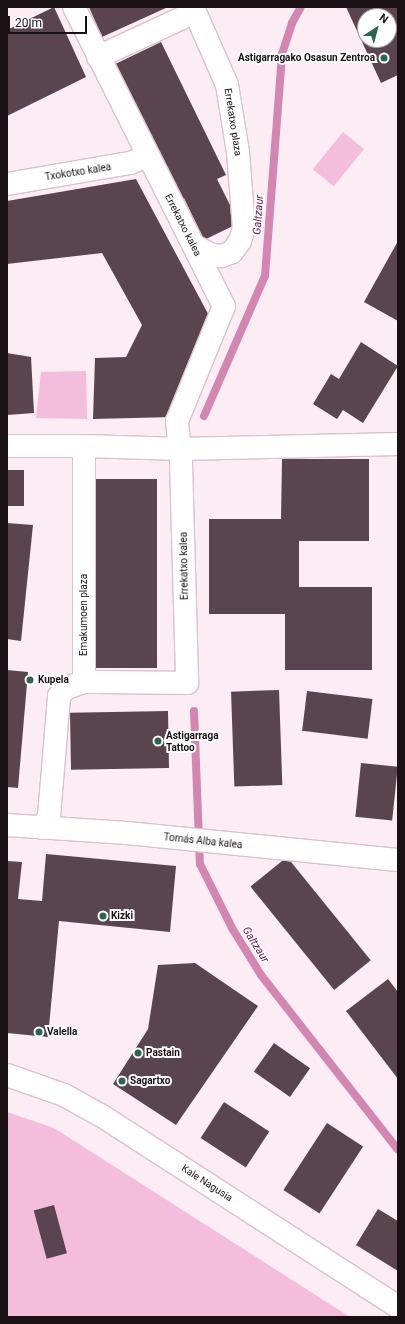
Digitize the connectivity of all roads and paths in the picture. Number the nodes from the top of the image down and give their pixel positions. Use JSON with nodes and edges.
{"nodes":[{"id":1,"x":74,"y":7,"type":"edge"},
{"id":2,"x":98,"y":57,"type":"junction"},
{"id":3,"x":148,"y":156,"type":"junction"},
{"id":4,"x":7,"y":184,"type":"edge"},
{"id":5,"x":194,"y":246,"type":"junction"},
{"id":6,"x":398,"y":444,"type":"edge"},
{"id":7,"x":7,"y":446,"type":"edge"},
{"id":8,"x":84,"y":446,"type":"junction"},
{"id":9,"x":181,"y":449,"type":"junction"},
{"id":10,"x":84,"y":682,"type":"junction"},
{"id":11,"x":7,"y":825,"type":"edge"},
{"id":12,"x":42,"y":828,"type":"junction"},
{"id":13,"x":398,"y":860,"type":"edge"},
{"id":14,"x":7,"y":1075,"type":"edge"},
{"id":15,"x":398,"y":1307,"type":"edge"}],
"edges":[{"from":1,"to":2,"type":"street","name":"Errekatxo kalea"},
{"from":2,"to":3,"type":"street","name":"Errekatxo kalea"},
{"from":2,"to":5,"type":"street","name":"Errekatxo plaza"},
{"from":3,"to":4,"type":"street","name":"Txokotxo kalea"},
{"from":3,"to":5,"type":"street","name":"Errekatxo kalea"},
{"from":5,"to":9,"type":"street","name":"Errekatxo kalea"},
{"from":6,"to":9,"type":"street"},
{"from":7,"to":8,"type":"street"},
{"from":8,"to":9,"type":"street"},
{"from":8,"to":10,"type":"street","name":"Emakumoen plaza"},
{"from":9,"to":10,"type":"street","name":"Errekatxo kalea"},
{"from":10,"to":12,"type":"street"},
{"from":11,"to":12,"type":"street","name":"Tomás Alba kalea"},
{"from":12,"to":13,"type":"street","name":"Tomás Alba kalea"},
{"from":14,"to":15,"type":"street","name":"Kale Nagusia"}]}
